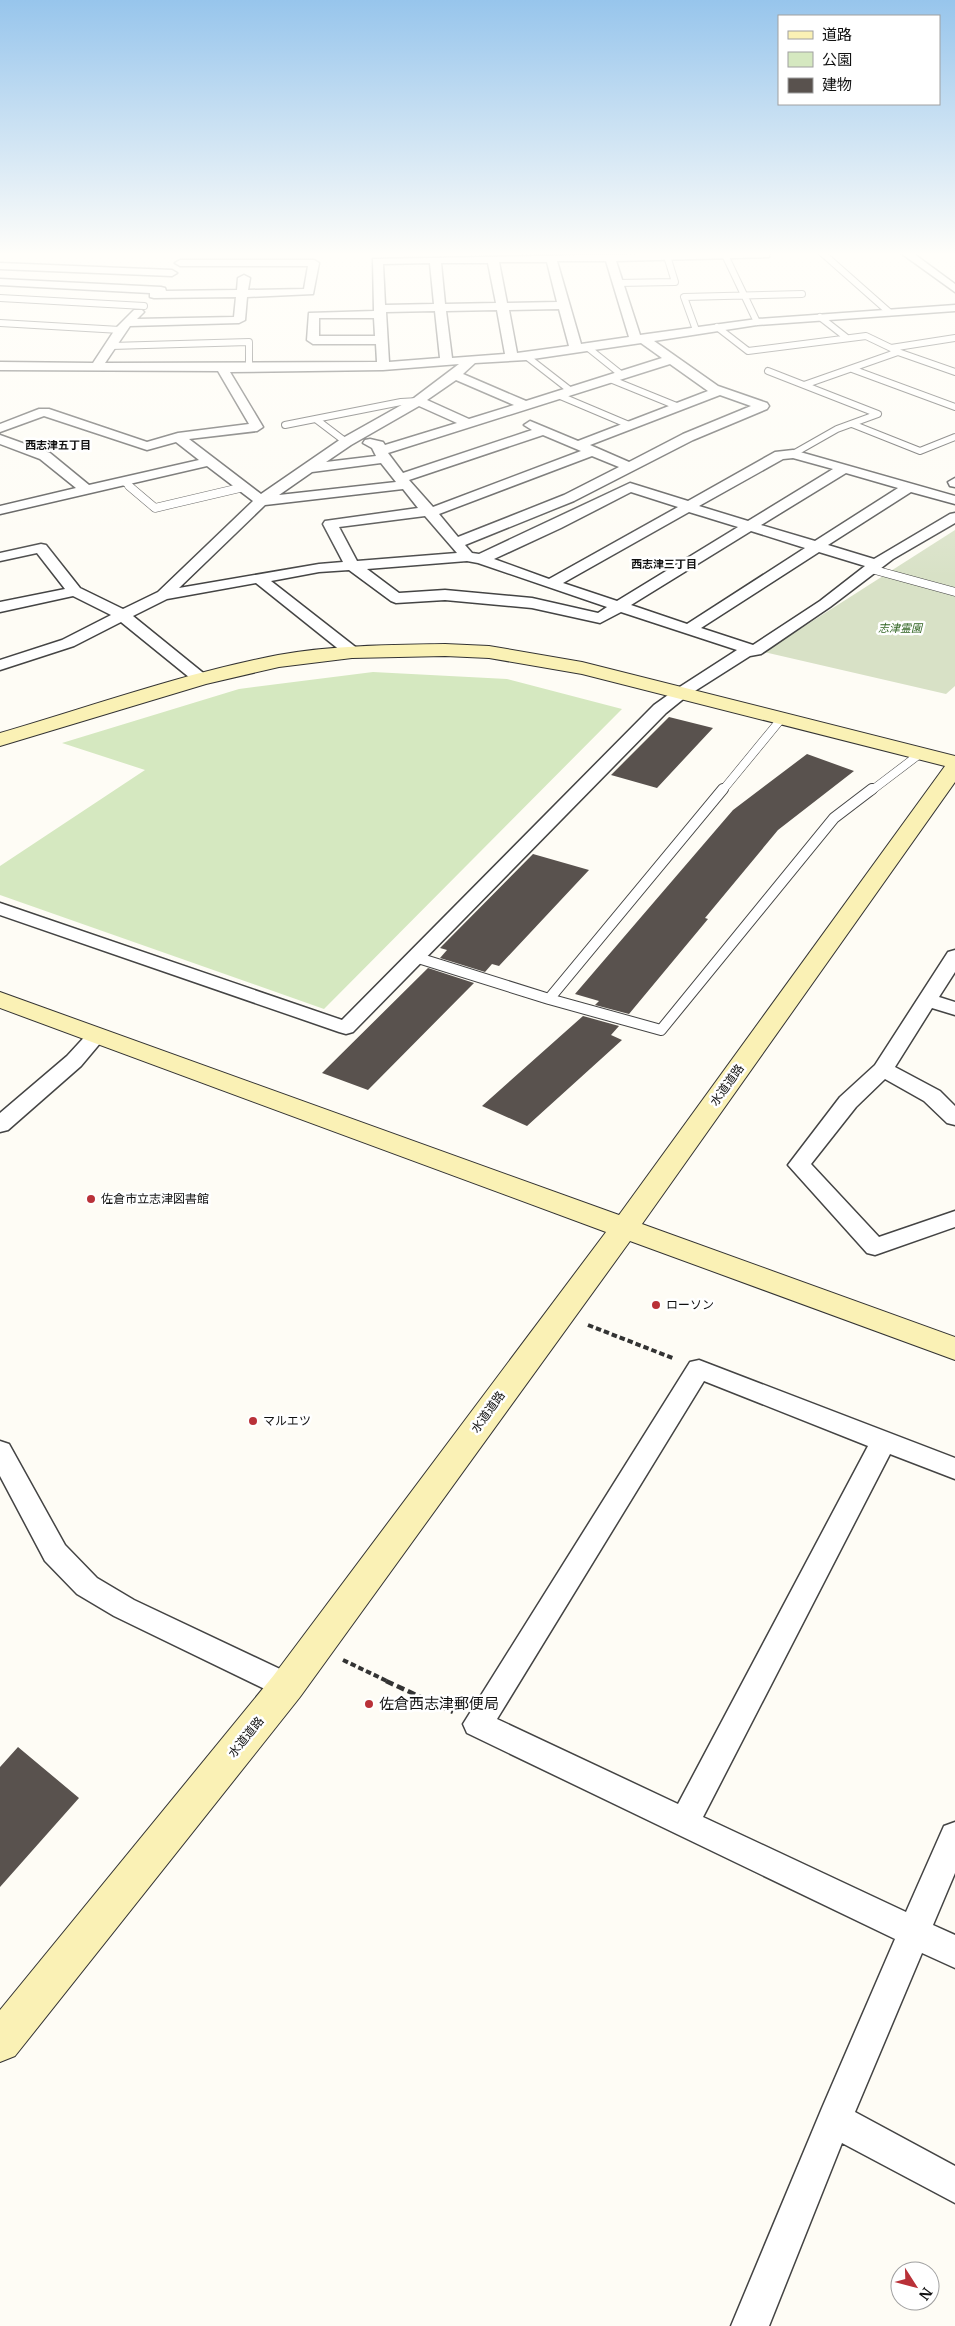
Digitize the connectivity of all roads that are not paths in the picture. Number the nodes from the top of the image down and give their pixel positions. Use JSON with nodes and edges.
{"nodes":[{"id":1,"x":672,"y":359,"type":"edge"},
{"id":2,"x":102,"y":360,"type":"edge"},
{"id":3,"x":249,"y":360,"type":"edge"},
{"id":4,"x":383,"y":360,"type":"edge"},
{"id":5,"x":470,"y":360,"type":"junction"},
{"id":6,"x":476,"y":360,"type":"edge"},
{"id":7,"x":530,"y":360,"type":"edge"},
{"id":8,"x":599,"y":360,"type":"edge"},
{"id":9,"x":670,"y":360,"type":"edge"},
{"id":10,"x":878,"y":360,"type":"edge"},
{"id":11,"x":920,"y":360,"type":"edge"},
{"id":12,"x":446,"y":362,"type":"joint"},
{"id":13,"x":383,"y":366,"type":"junction"},
{"id":14,"x":4,"y":367,"type":"edge"},
{"id":15,"x":97,"y":367,"type":"junction"},
{"id":16,"x":221,"y":367,"type":"junction"},
{"id":17,"x":249,"y":368,"type":"junction"},
{"id":18,"x":852,"y":369,"type":"junction"},
{"id":19,"x":768,"y":371,"type":"dead end"},
{"id":20,"x":955,"y":372,"type":"edge"},
{"id":21,"x":455,"y":375,"type":"junction"},
{"id":22,"x":622,"y":375,"type":"junction"},
{"id":23,"x":610,"y":378,"type":"junction"},
{"id":24,"x":804,"y":385,"type":"junction"},
{"id":25,"x":719,"y":392,"type":"junction"},
{"id":26,"x":564,"y":393,"type":"junction"},
{"id":27,"x":418,"y":401,"type":"junction"},
{"id":28,"x":525,"y":405,"type":"junction"},
{"id":29,"x":679,"y":407,"type":"junction"},
{"id":30,"x":955,"y":407,"type":"edge"},
{"id":31,"x":502,"y":412,"type":"junction"},
{"id":32,"x":317,"y":420,"type":"junction"},
{"id":33,"x":468,"y":423,"type":"junction"},
{"id":34,"x":852,"y":424,"type":"junction"},
{"id":35,"x":285,"y":425,"type":"dead end"},
{"id":36,"x":629,"y":425,"type":"junction"},
{"id":37,"x":0,"y":428,"type":"edge"},
{"id":38,"x":543,"y":431,"type":"junction"},
{"id":39,"x":178,"y":437,"type":"junction"},
{"id":40,"x":955,"y":437,"type":"edge"},
{"id":41,"x":0,"y":440,"type":"edge"},
{"id":42,"x":350,"y":440,"type":"junction"},
{"id":43,"x":576,"y":446,"type":"junction"},
{"id":44,"x":590,"y":452,"type":"junction"},
{"id":45,"x":793,"y":454,"type":"junction"},
{"id":46,"x":382,"y":455,"type":"junction"},
{"id":47,"x":210,"y":461,"type":"junction"},
{"id":48,"x":630,"y":467,"type":"junction"},
{"id":49,"x":307,"y":468,"type":"junction"},
{"id":50,"x":843,"y":469,"type":"junction"},
{"id":51,"x":403,"y":481,"type":"junction"},
{"id":52,"x":124,"y":482,"type":"junction"},
{"id":53,"x":244,"y":487,"type":"junction"},
{"id":54,"x":909,"y":487,"type":"junction"},
{"id":55,"x":86,"y":490,"type":"junction"},
{"id":56,"x":955,"y":500,"type":"edge"},
{"id":57,"x":261,"y":501,"type":"junction"},
{"id":58,"x":688,"y":507,"type":"junction"},
{"id":59,"x":1,"y":509,"type":"edge"},
{"id":60,"x":430,"y":512,"type":"junction"},
{"id":61,"x":955,"y":517,"type":"edge"},
{"id":62,"x":750,"y":526,"type":"junction"},
{"id":63,"x":456,"y":543,"type":"junction"},
{"id":64,"x":817,"y":546,"type":"junction"},
{"id":65,"x":0,"y":557,"type":"edge"},
{"id":66,"x":474,"y":558,"type":"junction"},
{"id":67,"x":352,"y":565,"type":"junction"},
{"id":68,"x":874,"y":567,"type":"junction"},
{"id":69,"x":258,"y":578,"type":"junction"},
{"id":70,"x":551,"y":584,"type":"junction"},
{"id":71,"x":75,"y":591,"type":"junction"},
{"id":72,"x":955,"y":592,"type":"edge"},
{"id":73,"x":163,"y":595,"type":"junction"},
{"id":74,"x":620,"y":606,"type":"junction"},
{"id":75,"x":0,"y":607,"type":"edge"},
{"id":76,"x":122,"y":615,"type":"junction"},
{"id":77,"x":689,"y":629,"type":"junction"},
{"id":78,"x":755,"y":650,"type":"junction"},
{"id":79,"x":352,"y":652,"type":"junction"},
{"id":80,"x":0,"y":665,"type":"edge"},
{"id":81,"x":201,"y":679,"type":"junction"},
{"id":82,"x":681,"y":693,"type":"junction"},
{"id":83,"x":782,"y":718,"type":"junction"},
{"id":84,"x":0,"y":740,"type":"edge"},
{"id":85,"x":921,"y":753,"type":"junction"},
{"id":86,"x":955,"y":762,"type":"edge"},
{"id":87,"x":955,"y":767,"type":"edge"},
{"id":88,"x":0,"y":909,"type":"edge"},
{"id":89,"x":955,"y":956,"type":"edge"},
{"id":90,"x":415,"y":957,"type":"junction"},
{"id":91,"x":549,"y":998,"type":"junction"},
{"id":92,"x":0,"y":999,"type":"edge"},
{"id":93,"x":927,"y":1000,"type":"junction"},
{"id":94,"x":955,"y":1009,"type":"edge"},
{"id":95,"x":97,"y":1035,"type":"junction"},
{"id":96,"x":882,"y":1069,"type":"junction"},
{"id":97,"x":9,"y":1105,"type":"edge"},
{"id":98,"x":955,"y":1118,"type":"edge"},
{"id":99,"x":0,"y":1125,"type":"edge"},
{"id":100,"x":955,"y":1219,"type":"edge"},
{"id":101,"x":624,"y":1227,"type":"junction"},
{"id":102,"x":955,"y":1349,"type":"edge"},
{"id":103,"x":884,"y":1441,"type":"junction"},
{"id":104,"x":0,"y":1451,"type":"edge"},
{"id":105,"x":955,"y":1469,"type":"edge"},
{"id":106,"x":287,"y":1686,"type":"junction"},
{"id":107,"x":684,"y":1823,"type":"junction"},
{"id":108,"x":955,"y":1836,"type":"edge"},
{"id":109,"x":914,"y":1934,"type":"junction"},
{"id":110,"x":955,"y":1952,"type":"edge"},
{"id":111,"x":0,"y":2042,"type":"edge"},
{"id":112,"x":834,"y":2120,"type":"junction"},
{"id":113,"x":955,"y":2186,"type":"edge"},
{"id":114,"x":750,"y":2326,"type":"edge"}],
"edges":[{"from":1,"to":25,"type":"street"},
{"from":2,"to":15,"type":"street"},
{"from":3,"to":17,"type":"lane"},
{"from":4,"to":13,"type":"street"},
{"from":5,"to":6,"type":"street"},
{"from":5,"to":12,"type":"street"},
{"from":5,"to":21,"type":"street"},
{"from":7,"to":26,"type":"lane"},
{"from":8,"to":22,"type":"lane"},
{"from":9,"to":22,"type":"street"},
{"from":10,"to":18,"type":"lane"},
{"from":11,"to":20,"type":"lane"},
{"from":12,"to":13,"type":"street"},
{"from":13,"to":17,"type":"street"},
{"from":14,"to":15,"type":"street"},
{"from":15,"to":16,"type":"street"},
{"from":16,"to":17,"type":"street"},
{"from":16,"to":39,"type":"street"},
{"from":18,"to":24,"type":"lane"},
{"from":18,"to":30,"type":"lane"},
{"from":19,"to":24,"type":"lane"},
{"from":21,"to":27,"type":"street"},
{"from":21,"to":28,"type":"street"},
{"from":22,"to":23,"type":"street"},
{"from":23,"to":26,"type":"street"},
{"from":23,"to":29,"type":"lane"},
{"from":24,"to":34,"type":"lane"},
{"from":25,"to":29,"type":"street"},
{"from":25,"to":48,"type":"street"},
{"from":26,"to":28,"type":"street"},
{"from":26,"to":36,"type":"lane"},
{"from":27,"to":32,"type":"lane"},
{"from":27,"to":33,"type":"street"},
{"from":27,"to":42,"type":"street"},
{"from":28,"to":31,"type":"street"},
{"from":29,"to":36,"type":"street"},
{"from":31,"to":33,"type":"street"},
{"from":31,"to":38,"type":"street"},
{"from":32,"to":35,"type":"lane"},
{"from":32,"to":42,"type":"lane"},
{"from":33,"to":46,"type":"street"},
{"from":34,"to":40,"type":"lane"},
{"from":34,"to":45,"type":"lane"},
{"from":36,"to":43,"type":"street"},
{"from":37,"to":39,"type":"street"},
{"from":38,"to":43,"type":"street"},
{"from":38,"to":51,"type":"street"},
{"from":39,"to":47,"type":"street"},
{"from":41,"to":55,"type":"street"},
{"from":42,"to":46,"type":"street"},
{"from":42,"to":49,"type":"street"},
{"from":43,"to":44,"type":"street"},
{"from":44,"to":48,"type":"street"},
{"from":44,"to":60,"type":"street"},
{"from":45,"to":50,"type":"street"},
{"from":45,"to":58,"type":"street"},
{"from":46,"to":49,"type":"street"},
{"from":46,"to":51,"type":"street"},
{"from":47,"to":52,"type":"street"},
{"from":47,"to":53,"type":"street"},
{"from":48,"to":63,"type":"street"},
{"from":49,"to":57,"type":"street"},
{"from":50,"to":54,"type":"street"},
{"from":50,"to":62,"type":"street"},
{"from":51,"to":57,"type":"street"},
{"from":51,"to":60,"type":"street"},
{"from":52,"to":53,"type":"lane"},
{"from":52,"to":55,"type":"street"},
{"from":53,"to":57,"type":"street"},
{"from":54,"to":56,"type":"street"},
{"from":54,"to":64,"type":"street"},
{"from":55,"to":59,"type":"street"},
{"from":57,"to":73,"type":"street"},
{"from":58,"to":62,"type":"street"},
{"from":58,"to":66,"type":"street"},
{"from":58,"to":70,"type":"street"},
{"from":60,"to":63,"type":"street"},
{"from":60,"to":67,"type":"street"},
{"from":61,"to":68,"type":"street"},
{"from":62,"to":64,"type":"street"},
{"from":62,"to":74,"type":"street"},
{"from":63,"to":66,"type":"street"},
{"from":64,"to":68,"type":"street"},
{"from":64,"to":77,"type":"street"},
{"from":65,"to":71,"type":"street"},
{"from":66,"to":67,"type":"street"},
{"from":66,"to":70,"type":"street"},
{"from":67,"to":69,"type":"street"},
{"from":67,"to":74,"type":"street"},
{"from":68,"to":72,"type":"lane"},
{"from":68,"to":78,"type":"street"},
{"from":69,"to":73,"type":"street"},
{"from":69,"to":79,"type":"street"},
{"from":70,"to":74,"type":"street"},
{"from":71,"to":75,"type":"street"},
{"from":71,"to":76,"type":"street"},
{"from":73,"to":76,"type":"street"},
{"from":74,"to":77,"type":"street"},
{"from":76,"to":80,"type":"street"},
{"from":76,"to":81,"type":"street"},
{"from":77,"to":78,"type":"street"},
{"from":78,"to":82,"type":"street"},
{"from":79,"to":81,"type":"street"},
{"from":79,"to":82,"type":"street"},
{"from":81,"to":84,"type":"street"},
{"from":82,"to":83,"type":"street"},
{"from":82,"to":90,"type":"street"},
{"from":83,"to":85,"type":"street"},
{"from":83,"to":91,"type":"lane"},
{"from":85,"to":86,"type":"street"},
{"from":85,"to":91,"type":"lane"},
{"from":87,"to":101,"type":"street","name":"水道道路"},
{"from":88,"to":90,"type":"street"},
{"from":89,"to":93,"type":"street"},
{"from":90,"to":91,"type":"lane"},
{"from":92,"to":95,"type":"street"},
{"from":93,"to":94,"type":"street"},
{"from":93,"to":96,"type":"street"},
{"from":95,"to":97,"type":"street"},
{"from":95,"to":101,"type":"street"},
{"from":96,"to":98,"type":"street"},
{"from":96,"to":100,"type":"street"},
{"from":97,"to":99,"type":"street"},
{"from":101,"to":102,"type":"street"},
{"from":101,"to":106,"type":"street","name":"水道道路"},
{"from":103,"to":105,"type":"street"},
{"from":103,"to":107,"type":"street"},
{"from":103,"to":107,"type":"street"},
{"from":104,"to":106,"type":"street"},
{"from":106,"to":111,"type":"street","name":"水道道路"},
{"from":107,"to":109,"type":"street"},
{"from":108,"to":109,"type":"street"},
{"from":109,"to":110,"type":"street"},
{"from":109,"to":112,"type":"street"},
{"from":112,"to":113,"type":"street"},
{"from":112,"to":114,"type":"street"}]}
